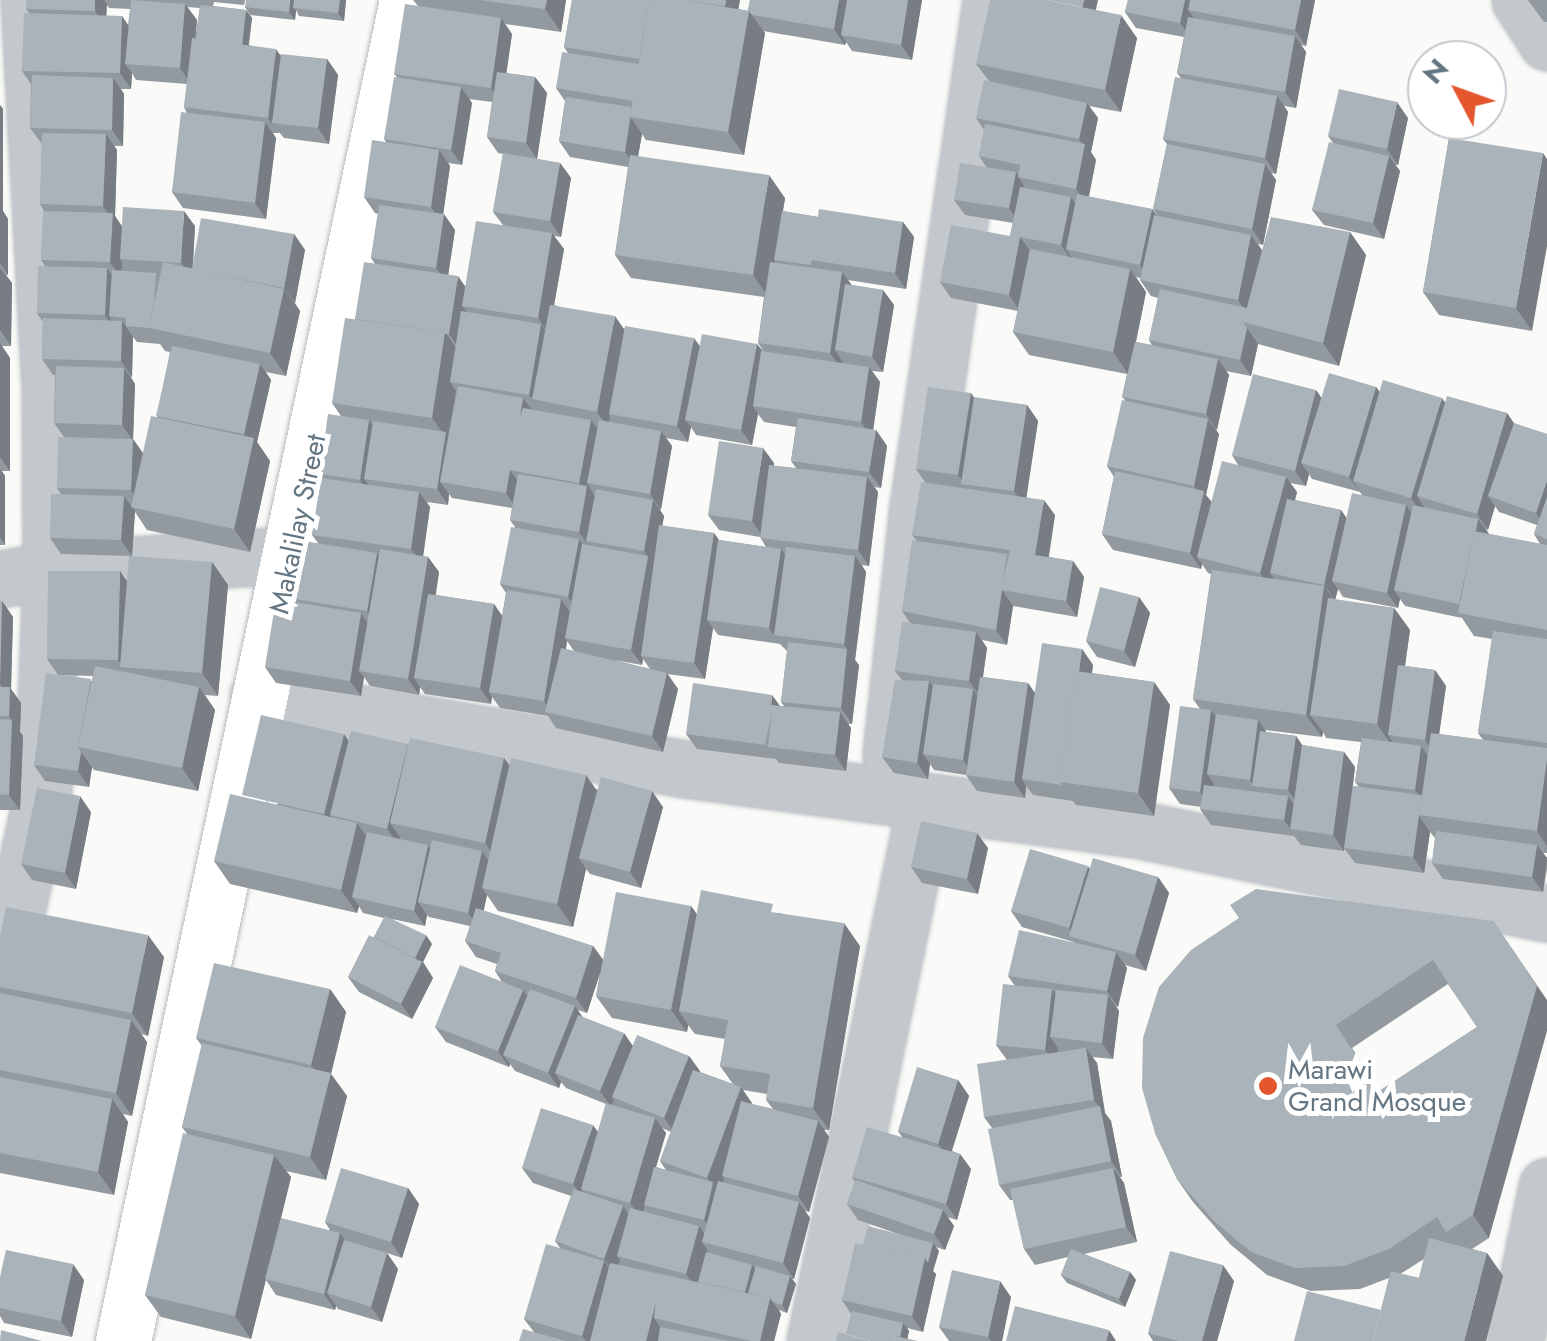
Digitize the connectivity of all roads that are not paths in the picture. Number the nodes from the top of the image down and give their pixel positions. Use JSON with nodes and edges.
{"nodes":[{"id":1,"x":29,"y":0,"type":"edge"},
{"id":2,"x":406,"y":0,"type":"edge"},
{"id":3,"x":991,"y":0,"type":"edge"},
{"id":4,"x":1520,"y":0,"type":"edge"},
{"id":5,"x":1547,"y":42,"type":"edge"},
{"id":6,"x":292,"y":555,"type":"junction"},
{"id":7,"x":26,"y":574,"type":"edge"},
{"id":8,"x":258,"y":696,"type":"junction"},
{"id":9,"x":906,"y":801,"type":"junction"},
{"id":10,"x":1547,"y":914,"type":"edge"},
{"id":11,"x":0,"y":984,"type":"edge"},
{"id":12,"x":1547,"y":1186,"type":"edge"},
{"id":13,"x":122,"y":1341,"type":"edge"},
{"id":14,"x":815,"y":1341,"type":"edge"},
{"id":15,"x":1515,"y":1341,"type":"edge"}],
"edges":[{"from":1,"to":7,"type":"street"},
{"from":2,"to":6,"type":"main road","name":"Makalilay Street"},
{"from":3,"to":9,"type":"street"},
{"from":4,"to":5,"type":"street"},
{"from":6,"to":7,"type":"street"},
{"from":6,"to":8,"type":"main road","name":"Makalilay Street"},
{"from":7,"to":11,"type":"street"},
{"from":8,"to":9,"type":"street"},
{"from":8,"to":13,"type":"main road","name":"Makalilay Street"},
{"from":9,"to":10,"type":"street"},
{"from":9,"to":14,"type":"street"},
{"from":12,"to":15,"type":"street"}]}
